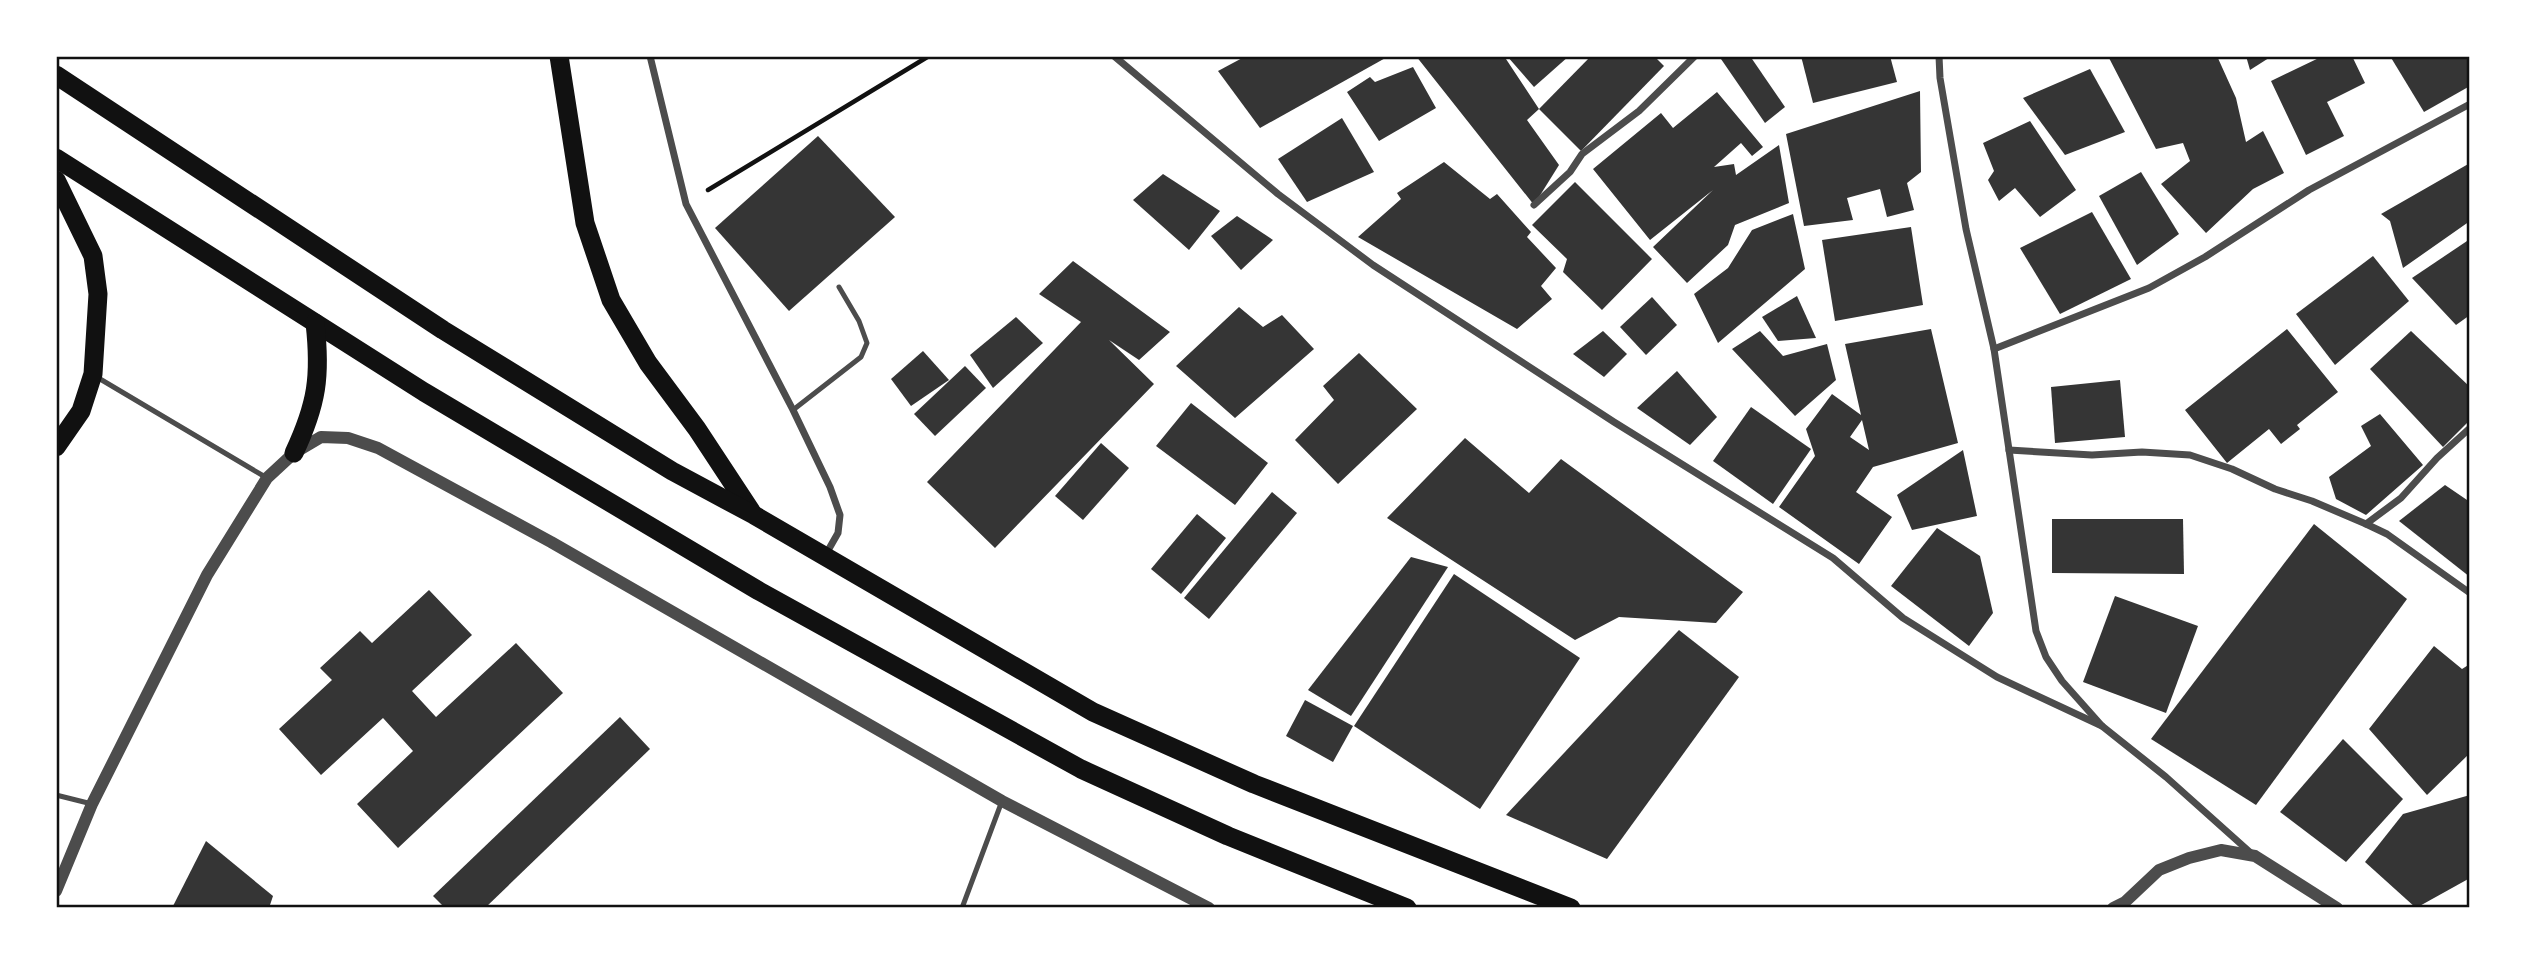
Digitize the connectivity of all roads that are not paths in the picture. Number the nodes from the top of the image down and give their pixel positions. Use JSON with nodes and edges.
{"nodes":[{"id":1,"x":559,"y":56,"type":"edge"},
{"id":2,"x":650,"y":56,"type":"edge"},
{"id":3,"x":1114,"y":56,"type":"edge"},
{"id":4,"x":1695,"y":56,"type":"edge"},
{"id":5,"x":1939,"y":56,"type":"edge"},
{"id":6,"x":56,"y":75,"type":"edge"},
{"id":7,"x":2470,"y":104,"type":"edge"},
{"id":8,"x":56,"y":158,"type":"edge"},
{"id":9,"x":56,"y":180,"type":"edge"},
{"id":10,"x":1534,"y":205,"type":"dead end"},
{"id":11,"x":839,"y":287,"type":"dead end"},
{"id":12,"x":315,"y":323,"type":"junction"},
{"id":13,"x":1994,"y":349,"type":"junction"},
{"id":14,"x":93,"y":374,"type":"junction"},
{"id":15,"x":793,"y":410,"type":"junction"},
{"id":16,"x":2470,"y":428,"type":"edge"},
{"id":17,"x":56,"y":447,"type":"edge"},
{"id":18,"x":2009,"y":450,"type":"junction"},
{"id":19,"x":295,"y":453,"type":"junction"},
{"id":20,"x":267,"y":478,"type":"junction"},
{"id":21,"x":754,"y":515,"type":"junction"},
{"id":22,"x":2366,"y":524,"type":"junction"},
{"id":23,"x":824,"y":557,"type":"junction"},
{"id":24,"x":2470,"y":593,"type":"edge"},
{"id":25,"x":2102,"y":726,"type":"junction"},
{"id":26,"x":56,"y":795,"type":"edge"},
{"id":27,"x":1002,"y":801,"type":"junction"},
{"id":28,"x":92,"y":804,"type":"junction"},
{"id":29,"x":2255,"y":856,"type":"junction"},
{"id":30,"x":56,"y":891,"type":"edge"},
{"id":31,"x":2124,"y":905,"type":"edge"},
{"id":32,"x":962,"y":908,"type":"edge"},
{"id":33,"x":1209,"y":908,"type":"edge"},
{"id":34,"x":1407,"y":908,"type":"edge"},
{"id":35,"x":1571,"y":908,"type":"edge"},
{"id":36,"x":2113,"y":908,"type":"edge"},
{"id":37,"x":2337,"y":908,"type":"edge"}],
"edges":[{"from":1,"to":21,"type":"highway"},
{"from":2,"to":15,"type":"street"},
{"from":3,"to":25,"type":"street"},
{"from":4,"to":10,"type":"street"},
{"from":5,"to":13,"type":"street"},
{"from":6,"to":21,"type":"highway"},
{"from":7,"to":13,"type":"street"},
{"from":8,"to":12,"type":"highway"},
{"from":9,"to":14,"type":"highway"},
{"from":11,"to":15,"type":"lane"},
{"from":12,"to":19,"type":"highway"},
{"from":12,"to":34,"type":"highway"},
{"from":13,"to":18,"type":"street"},
{"from":14,"to":17,"type":"highway"},
{"from":14,"to":20,"type":"lane"},
{"from":15,"to":23,"type":"street"},
{"from":16,"to":22,"type":"street"},
{"from":18,"to":22,"type":"street"},
{"from":18,"to":25,"type":"street"},
{"from":19,"to":20,"type":"street"},
{"from":19,"to":27,"type":"street"},
{"from":20,"to":28,"type":"street"},
{"from":21,"to":23,"type":"highway"},
{"from":22,"to":24,"type":"street"},
{"from":23,"to":35,"type":"highway"},
{"from":25,"to":29,"type":"street"},
{"from":26,"to":28,"type":"lane"},
{"from":27,"to":32,"type":"lane"},
{"from":27,"to":33,"type":"street"},
{"from":28,"to":30,"type":"street"},
{"from":29,"to":31,"type":"street"},
{"from":29,"to":37,"type":"street"},
{"from":31,"to":36,"type":"street"}]}
